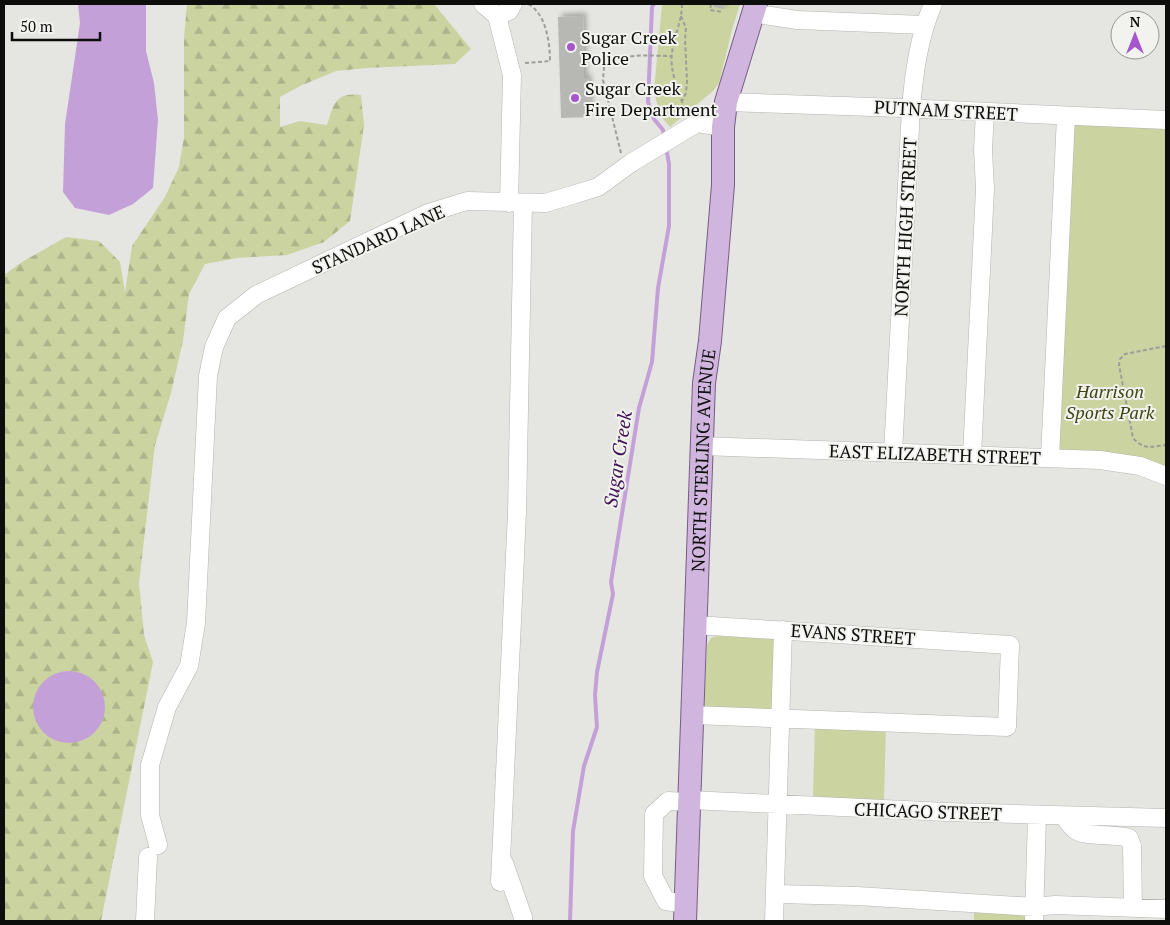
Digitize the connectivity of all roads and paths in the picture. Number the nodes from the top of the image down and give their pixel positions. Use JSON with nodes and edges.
{"nodes":[{"id":1,"x":483,"y":4,"type":"edge"},
{"id":2,"x":513,"y":4,"type":"edge"},
{"id":3,"x":528,"y":4,"type":"edge"},
{"id":4,"x":682,"y":4,"type":"edge"},
{"id":5,"x":711,"y":4,"type":"edge"},
{"id":6,"x":933,"y":4,"type":"edge"},
{"id":7,"x":754,"y":8,"type":"edge"},
{"id":8,"x":722,"y":12,"type":"dead end"},
{"id":9,"x":497,"y":16,"type":"junction"},
{"id":10,"x":681,"y":16,"type":"junction"},
{"id":11,"x":924,"y":25,"type":"junction"},
{"id":12,"x":671,"y":56,"type":"junction"},
{"id":13,"x":520,"y":65,"type":"dead end"},
{"id":14,"x":681,"y":102,"type":"junction"},
{"id":15,"x":726,"y":102,"type":"junction"},
{"id":16,"x":911,"y":108,"type":"junction"},
{"id":17,"x":985,"y":112,"type":"junction"},
{"id":18,"x":1066,"y":116,"type":"junction"},
{"id":19,"x":1166,"y":120,"type":"edge"},
{"id":20,"x":688,"y":123,"type":"junction"},
{"id":21,"x":723,"y":127,"type":"junction"},
{"id":22,"x":626,"y":160,"type":"junction"},
{"id":23,"x":516,"y":203,"type":"junction"},
{"id":24,"x":1166,"y":346,"type":"edge"},
{"id":25,"x":1166,"y":445,"type":"edge"},
{"id":26,"x":702,"y":446,"type":"junction"},
{"id":27,"x":893,"y":453,"type":"junction"},
{"id":28,"x":972,"y":455,"type":"junction"},
{"id":29,"x":1050,"y":458,"type":"junction"},
{"id":30,"x":1166,"y":476,"type":"edge"},
{"id":31,"x":695,"y":625,"type":"junction"},
{"id":32,"x":783,"y":630,"type":"junction"},
{"id":33,"x":693,"y":715,"type":"junction"},
{"id":34,"x":780,"y":718,"type":"junction"},
{"id":35,"x":690,"y":801,"type":"junction"},
{"id":36,"x":778,"y":804,"type":"junction"},
{"id":37,"x":1037,"y":815,"type":"junction"},
{"id":38,"x":1064,"y":816,"type":"junction"},
{"id":39,"x":1166,"y":818,"type":"edge"},
{"id":40,"x":502,"y":856,"type":"junction"},
{"id":41,"x":500,"y":882,"type":"dead end"},
{"id":42,"x":775,"y":894,"type":"junction"},
{"id":43,"x":1133,"y":908,"type":"junction"},
{"id":44,"x":1166,"y":909,"type":"edge"},
{"id":45,"x":686,"y":913,"type":"edge"},
{"id":46,"x":1034,"y":914,"type":"edge"},
{"id":47,"x":145,"y":921,"type":"edge"},
{"id":48,"x":523,"y":921,"type":"edge"},
{"id":49,"x":774,"y":921,"type":"edge"}],
"edges":[{"from":1,"to":9,"type":"street"},
{"from":2,"to":9,"type":"street"},
{"from":3,"to":13,"type":"path"},
{"from":4,"to":10,"type":"path"},
{"from":5,"to":8,"type":"path"},
{"from":6,"to":11,"type":"street","name":"NORTH HIGH STREET"},
{"from":7,"to":11,"type":"street"},
{"from":7,"to":15,"type":"main road","name":"NORTH STERLING AVENUE"},
{"from":9,"to":23,"type":"street"},
{"from":10,"to":12,"type":"path"},
{"from":10,"to":14,"type":"path"},
{"from":11,"to":16,"type":"street","name":"NORTH HIGH STREET"},
{"from":12,"to":14,"type":"path"},
{"from":12,"to":22,"type":"path"},
{"from":14,"to":20,"type":"path"},
{"from":15,"to":16,"type":"street","name":"PUTNAM STREET"},
{"from":15,"to":21,"type":"main road","name":"NORTH STERLING AVENUE"},
{"from":16,"to":17,"type":"street","name":"PUTNAM STREET"},
{"from":16,"to":27,"type":"street","name":"NORTH HIGH STREET"},
{"from":17,"to":18,"type":"street","name":"PUTNAM STREET"},
{"from":17,"to":28,"type":"street"},
{"from":18,"to":19,"type":"street","name":"PUTNAM STREET"},
{"from":18,"to":29,"type":"street"},
{"from":20,"to":21,"type":"street","name":"STANDARD LANE"},
{"from":20,"to":22,"type":"street","name":"STANDARD LANE"},
{"from":21,"to":26,"type":"main road","name":"NORTH STERLING AVENUE"},
{"from":22,"to":23,"type":"street","name":"STANDARD LANE"},
{"from":23,"to":40,"type":"street"},
{"from":23,"to":47,"type":"street","name":"STANDARD LANE"},
{"from":24,"to":25,"type":"path"},
{"from":26,"to":27,"type":"street","name":"EAST ELIZABETH STREET"},
{"from":26,"to":31,"type":"main road","name":"NORTH STERLING AVENUE"},
{"from":27,"to":28,"type":"street","name":"EAST ELIZABETH STREET"},
{"from":28,"to":29,"type":"street","name":"EAST ELIZABETH STREET"},
{"from":29,"to":30,"type":"street","name":"EAST ELIZABETH STREET"},
{"from":31,"to":32,"type":"street","name":"EVANS STREET"},
{"from":31,"to":33,"type":"main road","name":"NORTH STERLING AVENUE"},
{"from":32,"to":34,"type":"street"},
{"from":32,"to":34,"type":"street","name":"EVANS STREET"},
{"from":33,"to":34,"type":"street"},
{"from":33,"to":35,"type":"main road","name":"NORTH STERLING AVENUE"},
{"from":34,"to":36,"type":"street"},
{"from":35,"to":36,"type":"street","name":"CHICAGO STREET"},
{"from":35,"to":45,"type":"main road","name":"NORTH STERLING AVENUE"},
{"from":35,"to":45,"type":"street","name":"CHICAGO STREET"},
{"from":36,"to":37,"type":"street","name":"CHICAGO STREET"},
{"from":36,"to":42,"type":"street"},
{"from":37,"to":38,"type":"street","name":"CHICAGO STREET"},
{"from":37,"to":46,"type":"street"},
{"from":38,"to":39,"type":"street","name":"CHICAGO STREET"},
{"from":38,"to":43,"type":"street"},
{"from":40,"to":41,"type":"street"},
{"from":40,"to":48,"type":"street"},
{"from":42,"to":46,"type":"street"},
{"from":42,"to":49,"type":"street"},
{"from":43,"to":44,"type":"street"},
{"from":43,"to":46,"type":"street"}]}
